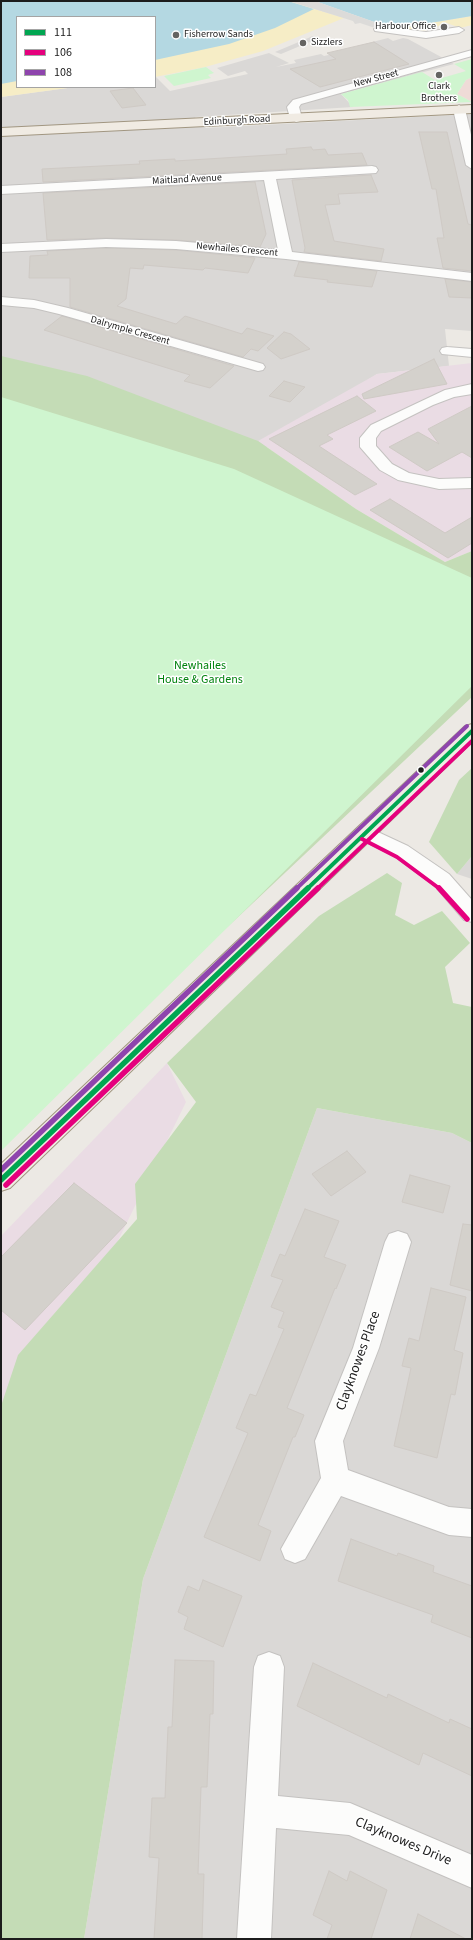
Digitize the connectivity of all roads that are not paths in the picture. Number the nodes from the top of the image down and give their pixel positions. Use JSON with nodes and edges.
{"nodes":[{"id":1,"x":378,"y":29,"type":"dead end"},
{"id":2,"x":459,"y":30,"type":"dead end"},
{"id":3,"x":472,"y":53,"type":"edge"},
{"id":4,"x":472,"y":108,"type":"edge"},
{"id":5,"x":459,"y":109,"type":"junction"},
{"id":6,"x":296,"y":118,"type":"junction"},
{"id":7,"x":1,"y":132,"type":"edge"},
{"id":8,"x":472,"y":165,"type":"edge"},
{"id":9,"x":372,"y":170,"type":"dead end"},
{"id":10,"x":269,"y":175,"type":"junction"},
{"id":11,"x":1,"y":190,"type":"edge"},
{"id":12,"x":1,"y":248,"type":"edge"},
{"id":13,"x":286,"y":255,"type":"junction"},
{"id":14,"x":472,"y":277,"type":"edge"},
{"id":15,"x":1,"y":301,"type":"edge"},
{"id":16,"x":447,"y":351,"type":"dead end"},
{"id":17,"x":472,"y":353,"type":"edge"},
{"id":18,"x":258,"y":367,"type":"dead end"},
{"id":19,"x":472,"y":390,"type":"edge"},
{"id":20,"x":472,"y":483,"type":"edge"},
{"id":21,"x":472,"y":731,"type":"edge"},
{"id":22,"x":365,"y":833,"type":"junction"},
{"id":23,"x":472,"y":914,"type":"edge"},
{"id":24,"x":1,"y":1180,"type":"edge"},
{"id":25,"x":398,"y":1242,"type":"dead end"},
{"id":26,"x":335,"y":1480,"type":"junction"},
{"id":27,"x":472,"y":1523,"type":"edge"},
{"id":28,"x":295,"y":1549,"type":"dead end"},
{"id":29,"x":270,"y":1667,"type":"dead end"},
{"id":30,"x":261,"y":1810,"type":"junction"},
{"id":31,"x":472,"y":1872,"type":"edge"},
{"id":32,"x":254,"y":1939,"type":"edge"}],
"edges":[{"from":1,"to":2,"type":"street"},
{"from":3,"to":6,"type":"street","name":"New Street"},
{"from":4,"to":5,"type":"main road","name":"Edinburgh Road"},
{"from":5,"to":6,"type":"main road","name":"Edinburgh Road"},
{"from":5,"to":8,"type":"street"},
{"from":6,"to":7,"type":"main road","name":"Edinburgh Road"},
{"from":9,"to":10,"type":"street","name":"Maitland Avenue"},
{"from":10,"to":11,"type":"street","name":"Maitland Avenue"},
{"from":10,"to":13,"type":"street"},
{"from":12,"to":13,"type":"street","name":"Newhailes Crescent"},
{"from":13,"to":14,"type":"street","name":"Newhailes Crescent"},
{"from":15,"to":18,"type":"street","name":"Dalrymple Crescent"},
{"from":16,"to":17,"type":"street"},
{"from":19,"to":20,"type":"street"},
{"from":21,"to":22,"type":"main road"},
{"from":22,"to":23,"type":"street"},
{"from":22,"to":24,"type":"main road"},
{"from":25,"to":26,"type":"street","name":"Clayknowes Place"},
{"from":26,"to":27,"type":"street"},
{"from":26,"to":28,"type":"street"},
{"from":29,"to":30,"type":"street"},
{"from":30,"to":31,"type":"street","name":"Clayknowes Drive"},
{"from":30,"to":32,"type":"street"}]}
